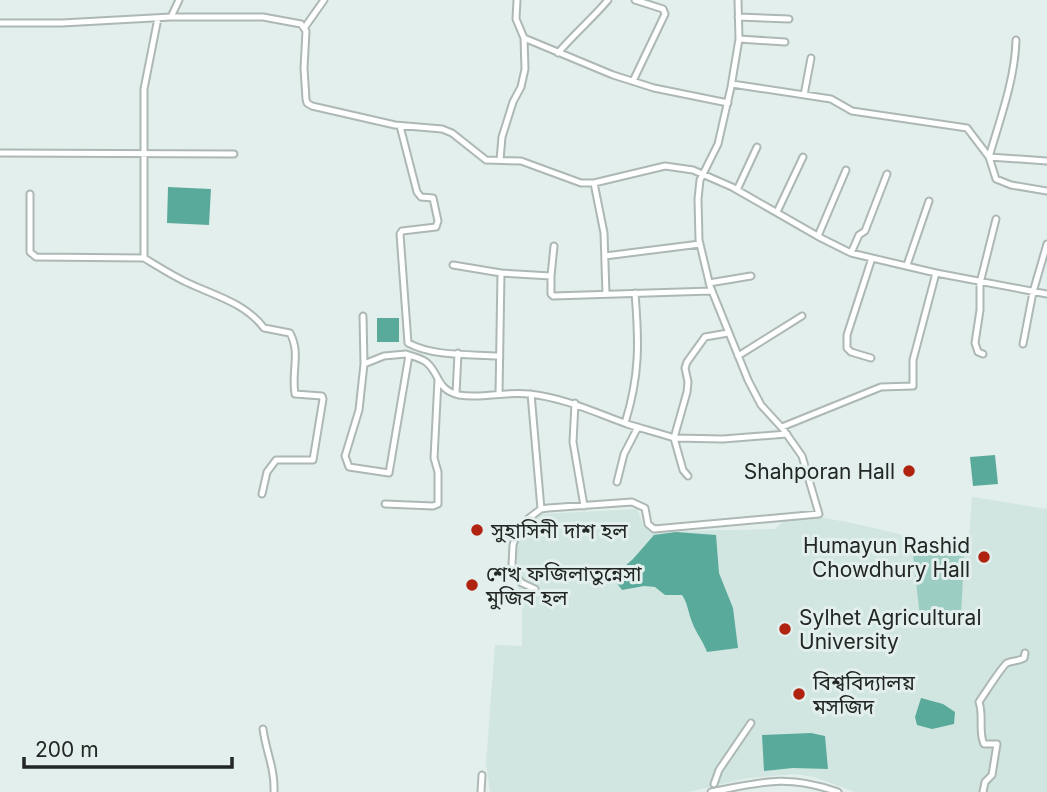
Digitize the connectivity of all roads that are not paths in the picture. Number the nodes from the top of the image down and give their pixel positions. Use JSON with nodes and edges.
{"nodes":[{"id":1,"x":179,"y":0,"type":"edge"},
{"id":2,"x":324,"y":0,"type":"edge"},
{"id":3,"x":517,"y":0,"type":"edge"},
{"id":4,"x":608,"y":0,"type":"edge"},
{"id":5,"x":635,"y":0,"type":"edge"},
{"id":6,"x":738,"y":0,"type":"edge"},
{"id":7,"x":738,"y":16,"type":"junction"},
{"id":8,"x":171,"y":17,"type":"junction"},
{"id":9,"x":158,"y":18,"type":"junction"},
{"id":10,"x":789,"y":19,"type":"dead end"},
{"id":11,"x":0,"y":23,"type":"edge"},
{"id":12,"x":305,"y":27,"type":"junction"},
{"id":13,"x":524,"y":38,"type":"junction"},
{"id":14,"x":739,"y":39,"type":"junction"},
{"id":15,"x":1016,"y":40,"type":"dead end"},
{"id":16,"x":785,"y":42,"type":"dead end"},
{"id":17,"x":558,"y":53,"type":"junction"},
{"id":18,"x":811,"y":58,"type":"dead end"},
{"id":19,"x":634,"y":81,"type":"junction"},
{"id":20,"x":732,"y":84,"type":"junction"},
{"id":21,"x":804,"y":94,"type":"junction"},
{"id":22,"x":728,"y":103,"type":"junction"},
{"id":23,"x":400,"y":125,"type":"junction"},
{"id":24,"x":757,"y":148,"type":"dead end"},
{"id":25,"x":0,"y":153,"type":"edge"},
{"id":26,"x":144,"y":153,"type":"junction"},
{"id":27,"x":234,"y":153,"type":"dead end"},
{"id":28,"x":803,"y":156,"type":"dead end"},
{"id":29,"x":989,"y":157,"type":"junction"},
{"id":30,"x":500,"y":160,"type":"junction"},
{"id":31,"x":1047,"y":161,"type":"edge"},
{"id":32,"x":846,"y":170,"type":"dead end"},
{"id":33,"x":704,"y":173,"type":"junction"},
{"id":34,"x":887,"y":174,"type":"dead end"},
{"id":35,"x":594,"y":183,"type":"junction"},
{"id":36,"x":737,"y":190,"type":"junction"},
{"id":37,"x":1047,"y":191,"type":"edge"},
{"id":38,"x":30,"y":194,"type":"dead end"},
{"id":39,"x":929,"y":201,"type":"dead end"},
{"id":40,"x":777,"y":212,"type":"junction"},
{"id":41,"x":996,"y":219,"type":"dead end"},
{"id":42,"x":818,"y":236,"type":"junction"},
{"id":43,"x":700,"y":244,"type":"junction"},
{"id":44,"x":1047,"y":244,"type":"edge"},
{"id":45,"x":554,"y":246,"type":"dead end"},
{"id":46,"x":851,"y":253,"type":"junction"},
{"id":47,"x":605,"y":256,"type":"junction"},
{"id":48,"x":144,"y":258,"type":"junction"},
{"id":49,"x":872,"y":258,"type":"junction"},
{"id":50,"x":453,"y":265,"type":"dead end"},
{"id":51,"x":907,"y":265,"type":"junction"},
{"id":52,"x":501,"y":273,"type":"junction"},
{"id":53,"x":936,"y":273,"type":"junction"},
{"id":54,"x":551,"y":276,"type":"junction"},
{"id":55,"x":751,"y":276,"type":"dead end"},
{"id":56,"x":709,"y":283,"type":"junction"},
{"id":57,"x":980,"y":283,"type":"junction"},
{"id":58,"x":712,"y":290,"type":"junction"},
{"id":59,"x":1032,"y":292,"type":"junction"},
{"id":60,"x":635,"y":293,"type":"junction"},
{"id":61,"x":606,"y":294,"type":"junction"},
{"id":62,"x":1047,"y":295,"type":"edge"},
{"id":63,"x":363,"y":316,"type":"dead end"},
{"id":64,"x":802,"y":316,"type":"dead end"},
{"id":65,"x":729,"y":333,"type":"junction"},
{"id":66,"x":1023,"y":344,"type":"dead end"},
{"id":67,"x":458,"y":353,"type":"junction"},
{"id":68,"x":984,"y":354,"type":"dead end"},
{"id":69,"x":409,"y":355,"type":"junction"},
{"id":70,"x":499,"y":356,"type":"junction"},
{"id":71,"x":738,"y":356,"type":"junction"},
{"id":72,"x":871,"y":358,"type":"dead end"},
{"id":73,"x":364,"y":364,"type":"junction"},
{"id":74,"x":438,"y":380,"type":"junction"},
{"id":75,"x":456,"y":394,"type":"junction"},
{"id":76,"x":499,"y":394,"type":"junction"},
{"id":77,"x":531,"y":394,"type":"junction"},
{"id":78,"x":575,"y":403,"type":"junction"},
{"id":79,"x":625,"y":423,"type":"junction"},
{"id":80,"x":638,"y":427,"type":"junction"},
{"id":81,"x":782,"y":428,"type":"junction"},
{"id":82,"x":787,"y":434,"type":"junction"},
{"id":83,"x":674,"y":438,"type":"junction"},
{"id":84,"x":688,"y":476,"type":"dead end"},
{"id":85,"x":617,"y":482,"type":"dead end"},
{"id":86,"x":262,"y":494,"type":"dead end"},
{"id":87,"x":385,"y":504,"type":"dead end"},
{"id":88,"x":584,"y":506,"type":"junction"},
{"id":89,"x":541,"y":509,"type":"junction"},
{"id":90,"x":535,"y":589,"type":"dead end"},
{"id":91,"x":1025,"y":653,"type":"dead end"},
{"id":92,"x":751,"y":723,"type":"dead end"},
{"id":93,"x":263,"y":729,"type":"dead end"},
{"id":94,"x":482,"y":775,"type":"dead end"},
{"id":95,"x":713,"y":784,"type":"dead end"},
{"id":96,"x":818,"y":788,"type":"edge"},
{"id":97,"x":274,"y":792,"type":"edge"},
{"id":98,"x":481,"y":792,"type":"edge"},
{"id":99,"x":711,"y":792,"type":"edge"},
{"id":100,"x":838,"y":792,"type":"edge"},
{"id":101,"x":983,"y":792,"type":"edge"}],
"edges":[{"from":1,"to":8,"type":"street"},
{"from":2,"to":12,"type":"street"},
{"from":3,"to":13,"type":"street"},
{"from":4,"to":17,"type":"street"},
{"from":5,"to":19,"type":"street"},
{"from":6,"to":7,"type":"street"},
{"from":7,"to":10,"type":"street"},
{"from":7,"to":14,"type":"street"},
{"from":8,"to":9,"type":"street"},
{"from":8,"to":12,"type":"street"},
{"from":9,"to":11,"type":"street"},
{"from":9,"to":26,"type":"street"},
{"from":12,"to":23,"type":"street"},
{"from":13,"to":17,"type":"street"},
{"from":13,"to":30,"type":"street"},
{"from":14,"to":16,"type":"street"},
{"from":14,"to":20,"type":"street"},
{"from":15,"to":29,"type":"street"},
{"from":17,"to":19,"type":"street"},
{"from":18,"to":21,"type":"street"},
{"from":19,"to":22,"type":"street"},
{"from":20,"to":21,"type":"street"},
{"from":20,"to":22,"type":"street"},
{"from":21,"to":29,"type":"street"},
{"from":22,"to":33,"type":"street"},
{"from":23,"to":30,"type":"street"},
{"from":23,"to":67,"type":"street"},
{"from":24,"to":36,"type":"street"},
{"from":25,"to":26,"type":"street"},
{"from":26,"to":27,"type":"street"},
{"from":26,"to":48,"type":"street"},
{"from":28,"to":40,"type":"street"},
{"from":29,"to":31,"type":"street"},
{"from":29,"to":37,"type":"street"},
{"from":30,"to":35,"type":"street"},
{"from":32,"to":42,"type":"street"},
{"from":33,"to":35,"type":"street"},
{"from":33,"to":36,"type":"street"},
{"from":33,"to":43,"type":"street"},
{"from":34,"to":46,"type":"street"},
{"from":35,"to":47,"type":"street"},
{"from":36,"to":40,"type":"street"},
{"from":38,"to":48,"type":"street"},
{"from":39,"to":51,"type":"street"},
{"from":40,"to":42,"type":"street"},
{"from":41,"to":57,"type":"street"},
{"from":42,"to":46,"type":"street"},
{"from":43,"to":47,"type":"street"},
{"from":43,"to":56,"type":"street"},
{"from":44,"to":59,"type":"street"},
{"from":45,"to":54,"type":"street"},
{"from":46,"to":49,"type":"street"},
{"from":47,"to":61,"type":"street"},
{"from":48,"to":86,"type":"street"},
{"from":49,"to":51,"type":"street"},
{"from":49,"to":72,"type":"street"},
{"from":50,"to":52,"type":"street"},
{"from":51,"to":53,"type":"street"},
{"from":52,"to":54,"type":"street"},
{"from":52,"to":70,"type":"street"},
{"from":53,"to":57,"type":"street"},
{"from":53,"to":81,"type":"street"},
{"from":54,"to":61,"type":"street"},
{"from":55,"to":56,"type":"street"},
{"from":56,"to":58,"type":"street"},
{"from":57,"to":59,"type":"street"},
{"from":57,"to":68,"type":"street"},
{"from":58,"to":60,"type":"street"},
{"from":58,"to":65,"type":"street"},
{"from":59,"to":62,"type":"street"},
{"from":59,"to":66,"type":"street"},
{"from":60,"to":61,"type":"street"},
{"from":60,"to":79,"type":"street"},
{"from":63,"to":73,"type":"street"},
{"from":64,"to":71,"type":"street"},
{"from":65,"to":71,"type":"street"},
{"from":65,"to":83,"type":"street"},
{"from":67,"to":70,"type":"street"},
{"from":67,"to":75,"type":"street"},
{"from":69,"to":73,"type":"street"},
{"from":69,"to":73,"type":"street"},
{"from":69,"to":74,"type":"street"},
{"from":70,"to":76,"type":"street"},
{"from":71,"to":81,"type":"street"},
{"from":74,"to":75,"type":"street"},
{"from":74,"to":87,"type":"street"},
{"from":75,"to":76,"type":"street"},
{"from":76,"to":77,"type":"street"},
{"from":77,"to":78,"type":"street"},
{"from":77,"to":89,"type":"street"},
{"from":78,"to":79,"type":"street"},
{"from":78,"to":88,"type":"street"},
{"from":79,"to":80,"type":"street"},
{"from":80,"to":83,"type":"street"},
{"from":80,"to":85,"type":"street"},
{"from":81,"to":82,"type":"street"},
{"from":82,"to":83,"type":"street"},
{"from":82,"to":88,"type":"street"},
{"from":83,"to":84,"type":"street"},
{"from":88,"to":89,"type":"street"},
{"from":89,"to":90,"type":"street"},
{"from":91,"to":101,"type":"street"},
{"from":92,"to":95,"type":"street"},
{"from":93,"to":97,"type":"street"},
{"from":94,"to":98,"type":"street"},
{"from":96,"to":99,"type":"street"},
{"from":96,"to":100,"type":"street"}]}
